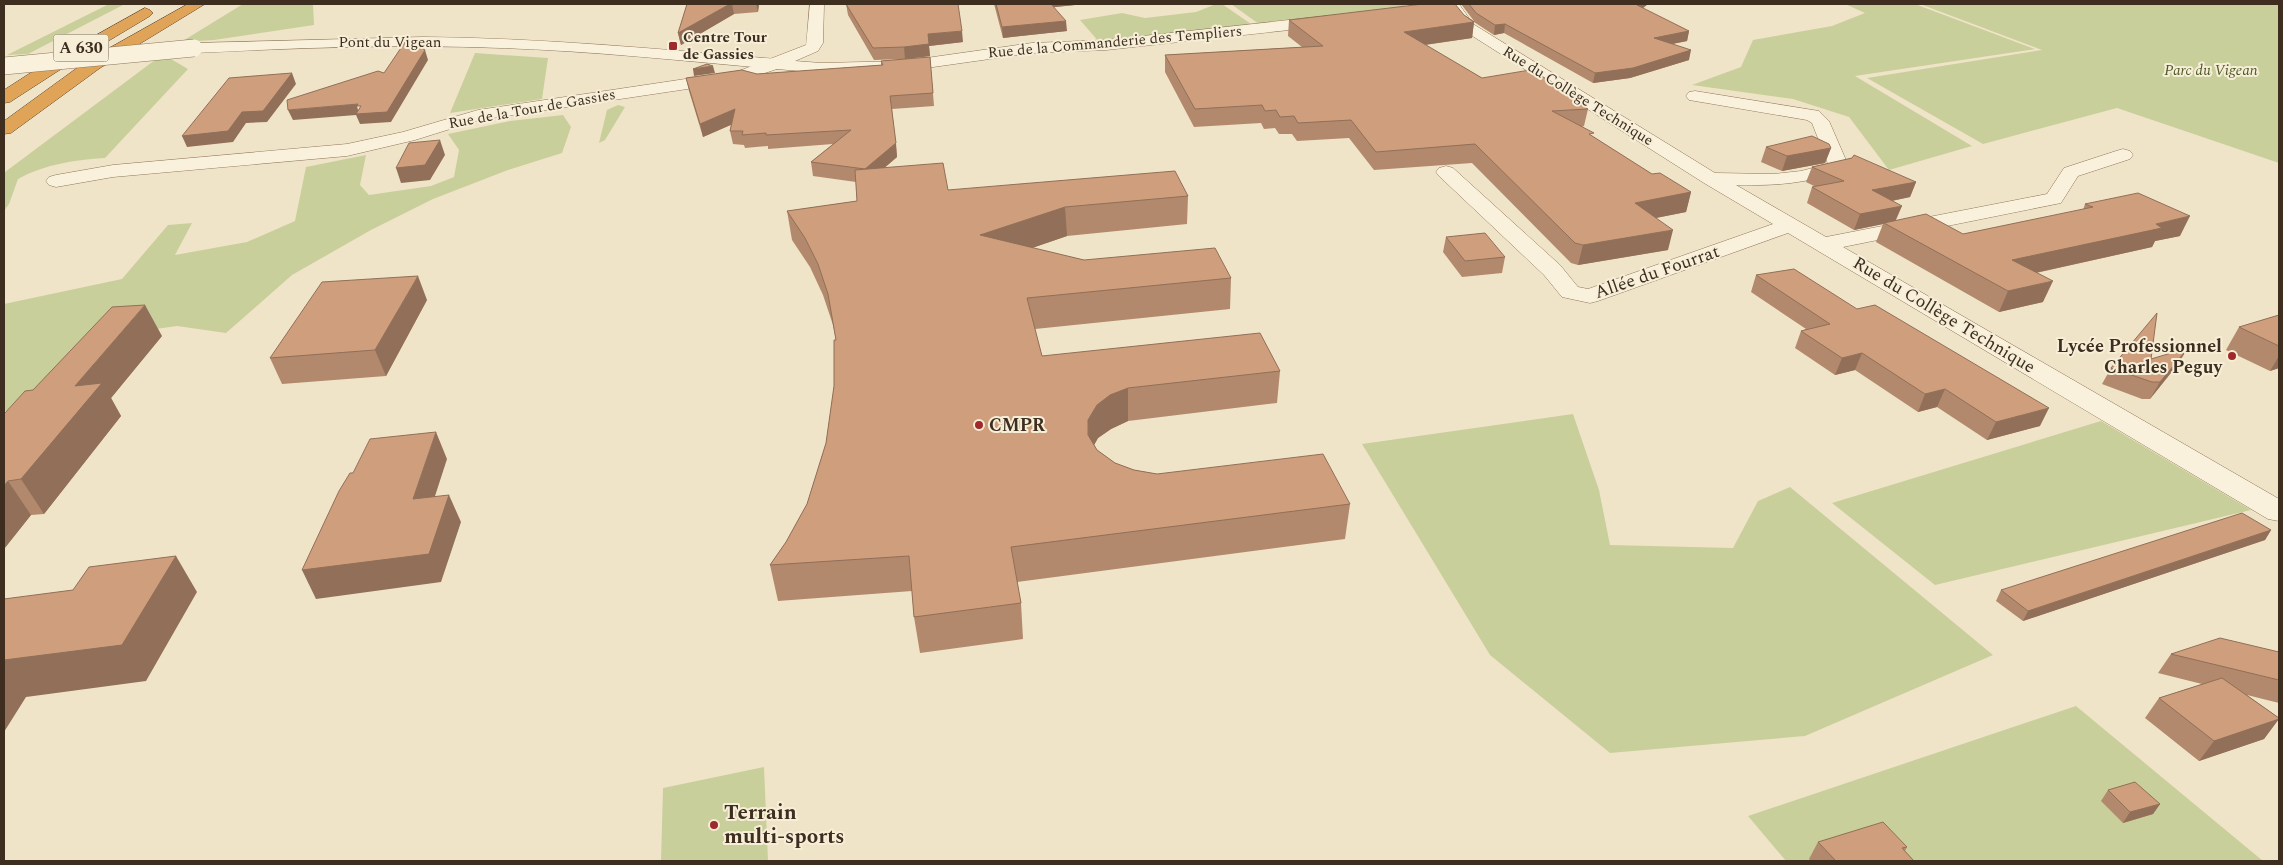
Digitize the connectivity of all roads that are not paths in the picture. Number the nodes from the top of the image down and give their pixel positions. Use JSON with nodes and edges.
{"nodes":[{"id":1,"x":162,"y":4,"type":"edge"},
{"id":2,"x":817,"y":4,"type":"edge"},
{"id":3,"x":204,"y":6,"type":"edge"},
{"id":4,"x":1447,"y":6,"type":"edge"},
{"id":5,"x":1344,"y":18,"type":"edge"},
{"id":6,"x":776,"y":64,"type":"junction"},
{"id":7,"x":4,"y":66,"type":"edge"},
{"id":8,"x":1695,"y":96,"type":"dead end"},
{"id":9,"x":4,"y":98,"type":"edge"},
{"id":10,"x":4,"y":129,"type":"edge"},
{"id":11,"x":2123,"y":155,"type":"dead end"},
{"id":12,"x":1446,"y":172,"type":"dead end"},
{"id":13,"x":1712,"y":179,"type":"junction"},
{"id":14,"x":56,"y":181,"type":"dead end"},
{"id":15,"x":1792,"y":226,"type":"junction"},
{"id":16,"x":1825,"y":244,"type":"junction"},
{"id":17,"x":2279,"y":512,"type":"edge"}],
"edges":[{"from":1,"to":9,"type":"highway","number":"A 630"},
{"from":2,"to":6,"type":"street","name":"Rue de la Tour de Gassies"},
{"from":3,"to":10,"type":"highway","number":"A 630"},
{"from":4,"to":13,"type":"street","name":"Rue du Collège Technique"},
{"from":5,"to":6,"type":"street","name":"Rue de la Commanderie des Templiers"},
{"from":6,"to":7,"type":"street","name":"Pont du Vigean","bridge":true},
{"from":6,"to":14,"type":"street","name":"Rue de la Tour de Gassies"},
{"from":8,"to":13,"type":"street"},
{"from":11,"to":16,"type":"street"},
{"from":12,"to":15,"type":"street","name":"Allée du Fourrat"},
{"from":13,"to":15,"type":"street","name":"Rue du Collège Technique"},
{"from":15,"to":16,"type":"street","name":"Rue du Collège Technique"},
{"from":16,"to":17,"type":"street","name":"Rue du Collège Technique"}]}
